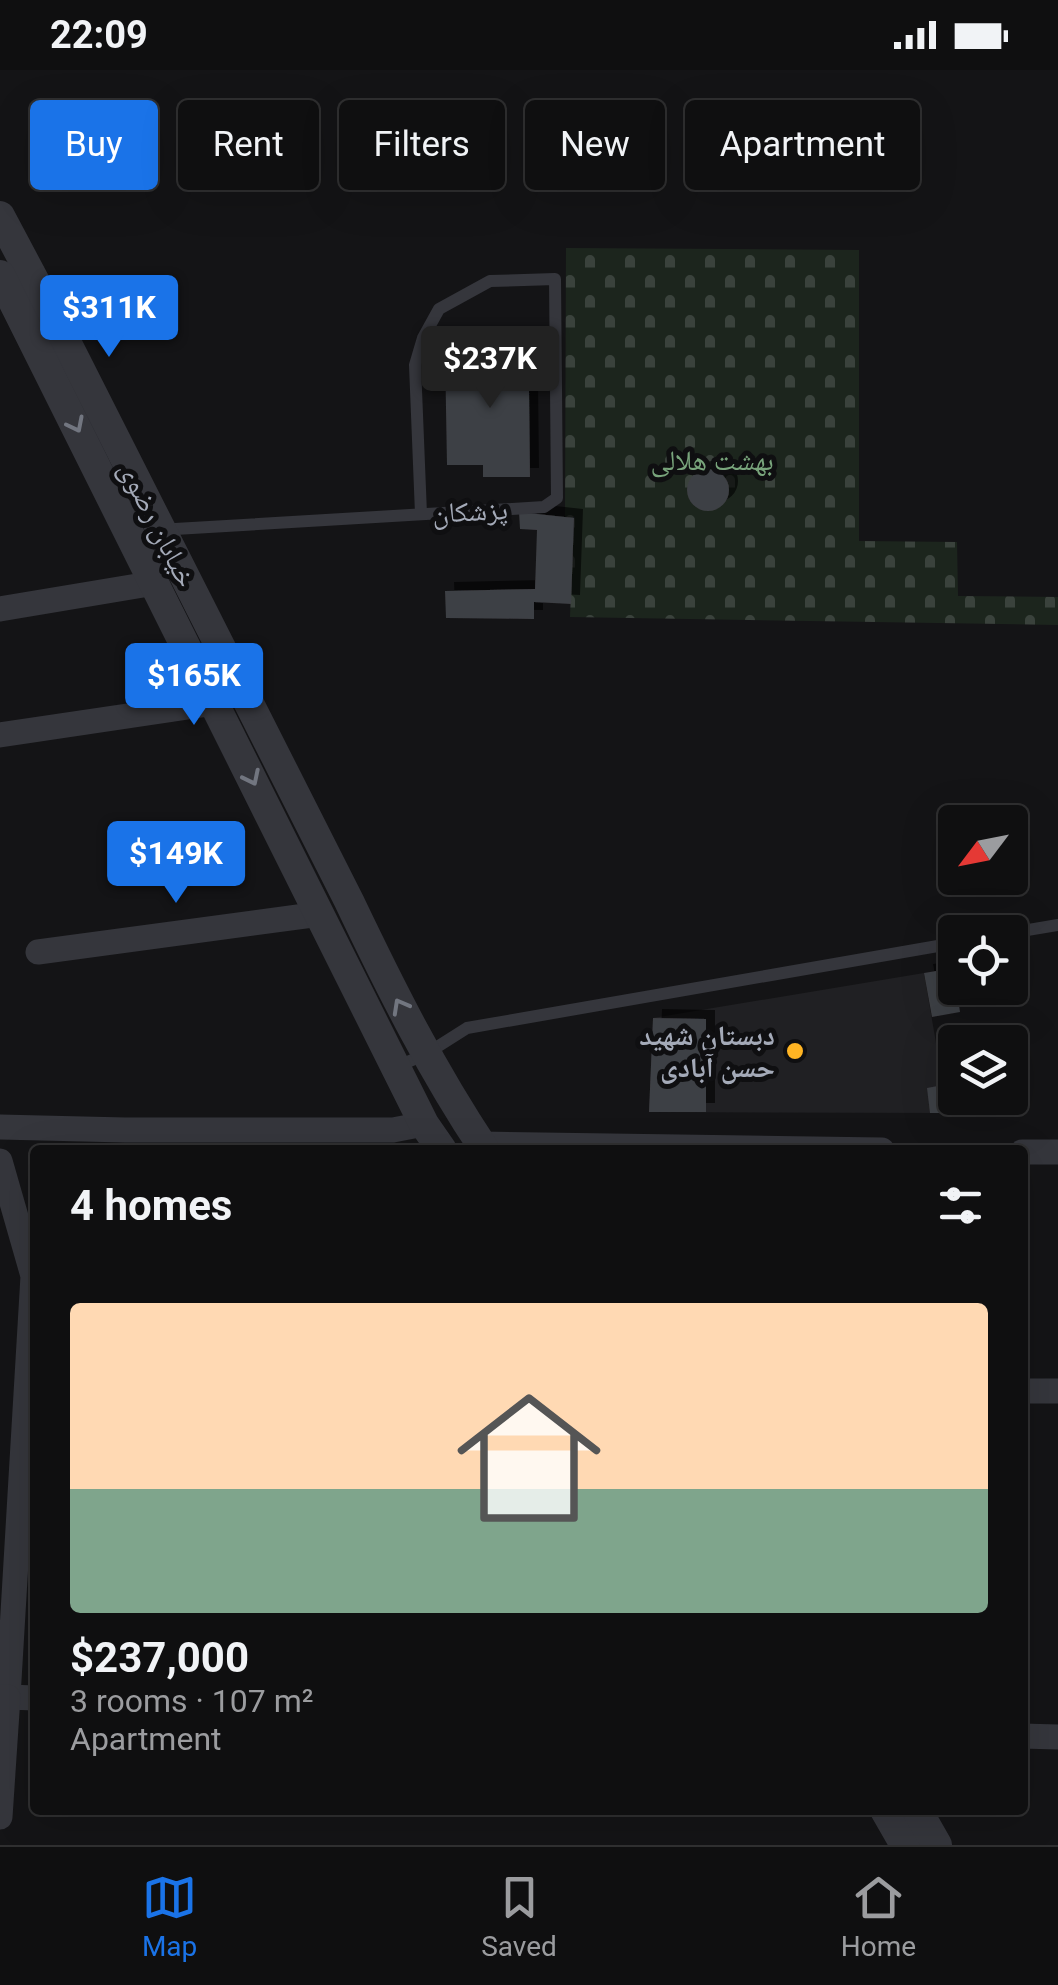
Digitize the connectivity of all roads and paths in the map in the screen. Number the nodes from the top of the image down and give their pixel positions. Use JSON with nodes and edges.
{"nodes":[{"id":1,"x":0,"y":216,"type":"edge"},
{"id":2,"x":0,"y":275,"type":"edge"},
{"id":3,"x":421,"y":514,"type":"junction"},
{"id":4,"x":162,"y":532,"type":"junction"},
{"id":5,"x":156,"y":582,"type":"junction"},
{"id":6,"x":0,"y":610,"type":"edge"},
{"id":7,"x":215,"y":703,"type":"junction"},
{"id":8,"x":0,"y":734,"type":"edge"},
{"id":9,"x":320,"y":914,"type":"junction"},
{"id":10,"x":1058,"y":925,"type":"edge"},
{"id":11,"x":1028,"y":930,"type":"edge"},
{"id":12,"x":938,"y":946,"type":"edge"},
{"id":13,"x":38,"y":952,"type":"dead end"},
{"id":14,"x":426,"y":1054,"type":"junction"},
{"id":15,"x":396,"y":1066,"type":"junction"},
{"id":16,"x":424,"y":1124,"type":"junction"},
{"id":17,"x":0,"y":1127,"type":"edge"},
{"id":18,"x":439,"y":1145,"type":"edge"},
{"id":19,"x":482,"y":1145,"type":"edge"},
{"id":20,"x":1028,"y":1152,"type":"edge"},
{"id":21,"x":1058,"y":1152,"type":"edge"},
{"id":22,"x":0,"y":1161,"type":"edge"},
{"id":23,"x":30,"y":1266,"type":"edge"},
{"id":24,"x":30,"y":1320,"type":"edge"},
{"id":25,"x":1028,"y":1391,"type":"edge"},
{"id":26,"x":1058,"y":1391,"type":"edge"},
{"id":27,"x":4,"y":1697,"type":"edge"},
{"id":28,"x":30,"y":1698,"type":"edge"},
{"id":29,"x":1028,"y":1736,"type":"edge"},
{"id":30,"x":1058,"y":1736,"type":"edge"},
{"id":31,"x":888,"y":1815,"type":"edge"},
{"id":32,"x":921,"y":1815,"type":"edge"},
{"id":33,"x":0,"y":1817,"type":"edge"},
{"id":34,"x":904,"y":1845,"type":"edge"},
{"id":35,"x":938,"y":1845,"type":"edge"}],
"edges":[{"from":1,"to":4,"type":"street","name":"خیابان رضوی"},
{"from":2,"to":5,"type":"street","name":"خیابان رضوی","one_way":true},
{"from":3,"to":3,"type":"lane","name":"پزشکان"},
{"from":3,"to":4,"type":"lane","name":"پزشکان"},
{"from":14,"to":4,"type":"street","name":"خیابان رضوی","one_way":true},
{"from":5,"to":6,"type":"street"},
{"from":5,"to":7,"type":"street","name":"خیابان رضوی"},
{"from":7,"to":8,"type":"street"},
{"from":7,"to":9,"type":"street","name":"خیابان رضوی","one_way":true},
{"from":9,"to":13,"type":"street"},
{"from":9,"to":15,"type":"street","name":"خیابان رضوی"},
{"from":10,"to":11,"type":"lane"},
{"from":12,"to":14,"type":"lane"},
{"from":14,"to":15,"type":"lane"},
{"from":14,"to":19,"type":"street","name":"خیابان رضوی"},
{"from":15,"to":16,"type":"street","name":"خیابان رضوی"},
{"from":16,"to":17,"type":"street"},
{"from":16,"to":18,"type":"street","name":"خیابان رضوی"},
{"from":20,"to":21,"type":"street"},
{"from":22,"to":23,"type":"street"},
{"from":24,"to":27,"type":"street"},
{"from":25,"to":26,"type":"street"},
{"from":27,"to":28,"type":"street"},
{"from":27,"to":33,"type":"street"},
{"from":29,"to":30,"type":"street"},
{"from":31,"to":34,"type":"street"},
{"from":32,"to":35,"type":"street"}]}
